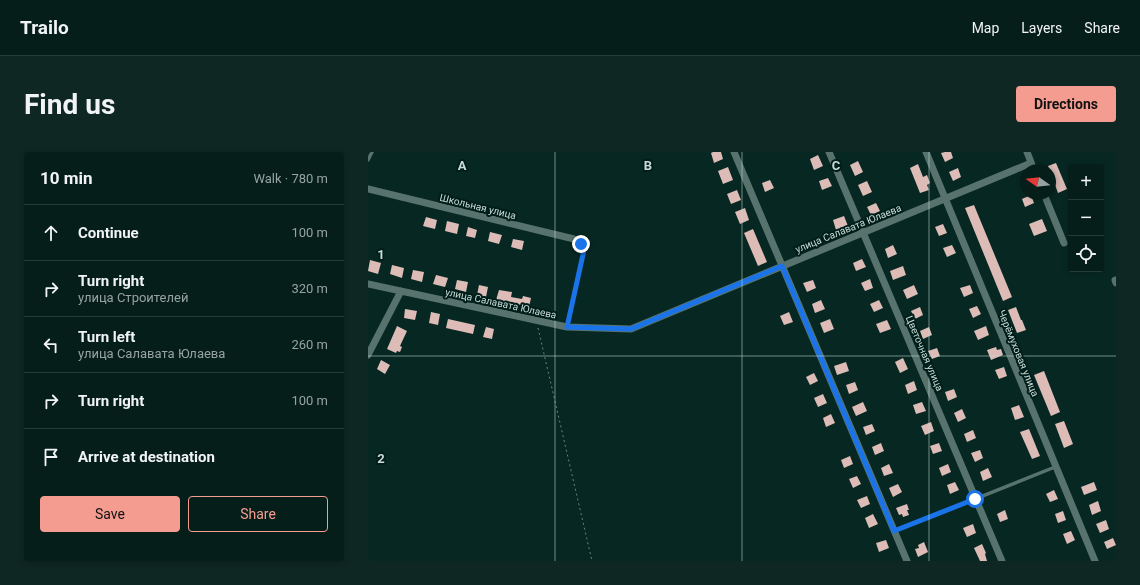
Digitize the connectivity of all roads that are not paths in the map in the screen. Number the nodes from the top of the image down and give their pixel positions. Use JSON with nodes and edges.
{"nodes":[{"id":1,"x":372,"y":152,"type":"edge"},
{"id":2,"x":734,"y":152,"type":"edge"},
{"id":3,"x":829,"y":152,"type":"edge"},
{"id":4,"x":926,"y":152,"type":"edge"},
{"id":5,"x":1027,"y":152,"type":"edge"},
{"id":6,"x":368,"y":160,"type":"edge"},
{"id":7,"x":1032,"y":164,"type":"edge"},
{"id":8,"x":1020,"y":172,"type":"edge"},
{"id":9,"x":368,"y":189,"type":"edge"},
{"id":10,"x":945,"y":199,"type":"junction"},
{"id":11,"x":1046,"y":200,"type":"edge"},
{"id":12,"x":863,"y":233,"type":"junction"},
{"id":13,"x":1064,"y":243,"type":"dead end"},
{"id":14,"x":581,"y":244,"type":"joint"},
{"id":15,"x":782,"y":266,"type":"junction"},
{"id":16,"x":368,"y":284,"type":"edge"},
{"id":17,"x":401,"y":291,"type":"junction"},
{"id":18,"x":567,"y":327,"type":"junction"},
{"id":19,"x":368,"y":355,"type":"edge"},
{"id":20,"x":1055,"y":467,"type":"junction"},
{"id":21,"x":975,"y":499,"type":"junction"},
{"id":22,"x":894,"y":531,"type":"junction"},
{"id":23,"x":907,"y":561,"type":"edge"},
{"id":24,"x":1002,"y":561,"type":"edge"},
{"id":25,"x":1095,"y":561,"type":"edge"}],
"edges":[{"from":1,"to":6,"type":"lane"},
{"from":2,"to":15,"type":"street"},
{"from":3,"to":12,"type":"street","name":"Цветочная улица"},
{"from":4,"to":10,"type":"street","name":"Черёмуховая улица"},
{"from":5,"to":7,"type":"street"},
{"from":8,"to":10,"type":"street","name":"улица Салавата Юлаева"},
{"from":9,"to":14,"type":"street","name":"Школьная улица"},
{"from":10,"to":12,"type":"street","name":"улица Салавата Юлаева"},
{"from":10,"to":20,"type":"street","name":"Черёмуховая улица"},
{"from":11,"to":13,"type":"street"},
{"from":12,"to":15,"type":"street","name":"улица Салавата Юлаева"},
{"from":12,"to":21,"type":"street","name":"Цветочная улица"},
{"from":14,"to":18,"type":"lane"},
{"from":15,"to":18,"type":"street","name":"улица Салавата Юлаева"},
{"from":15,"to":22,"type":"street"},
{"from":16,"to":17,"type":"street","name":"улица Салавата Юлаева"},
{"from":17,"to":18,"type":"street","name":"улица Салавата Юлаева"},
{"from":17,"to":19,"type":"street"},
{"from":20,"to":21,"type":"lane"},
{"from":20,"to":25,"type":"street","name":"Черёмуховая улица"},
{"from":21,"to":22,"type":"lane"},
{"from":21,"to":24,"type":"street","name":"Цветочная улица"},
{"from":22,"to":23,"type":"street"}]}
